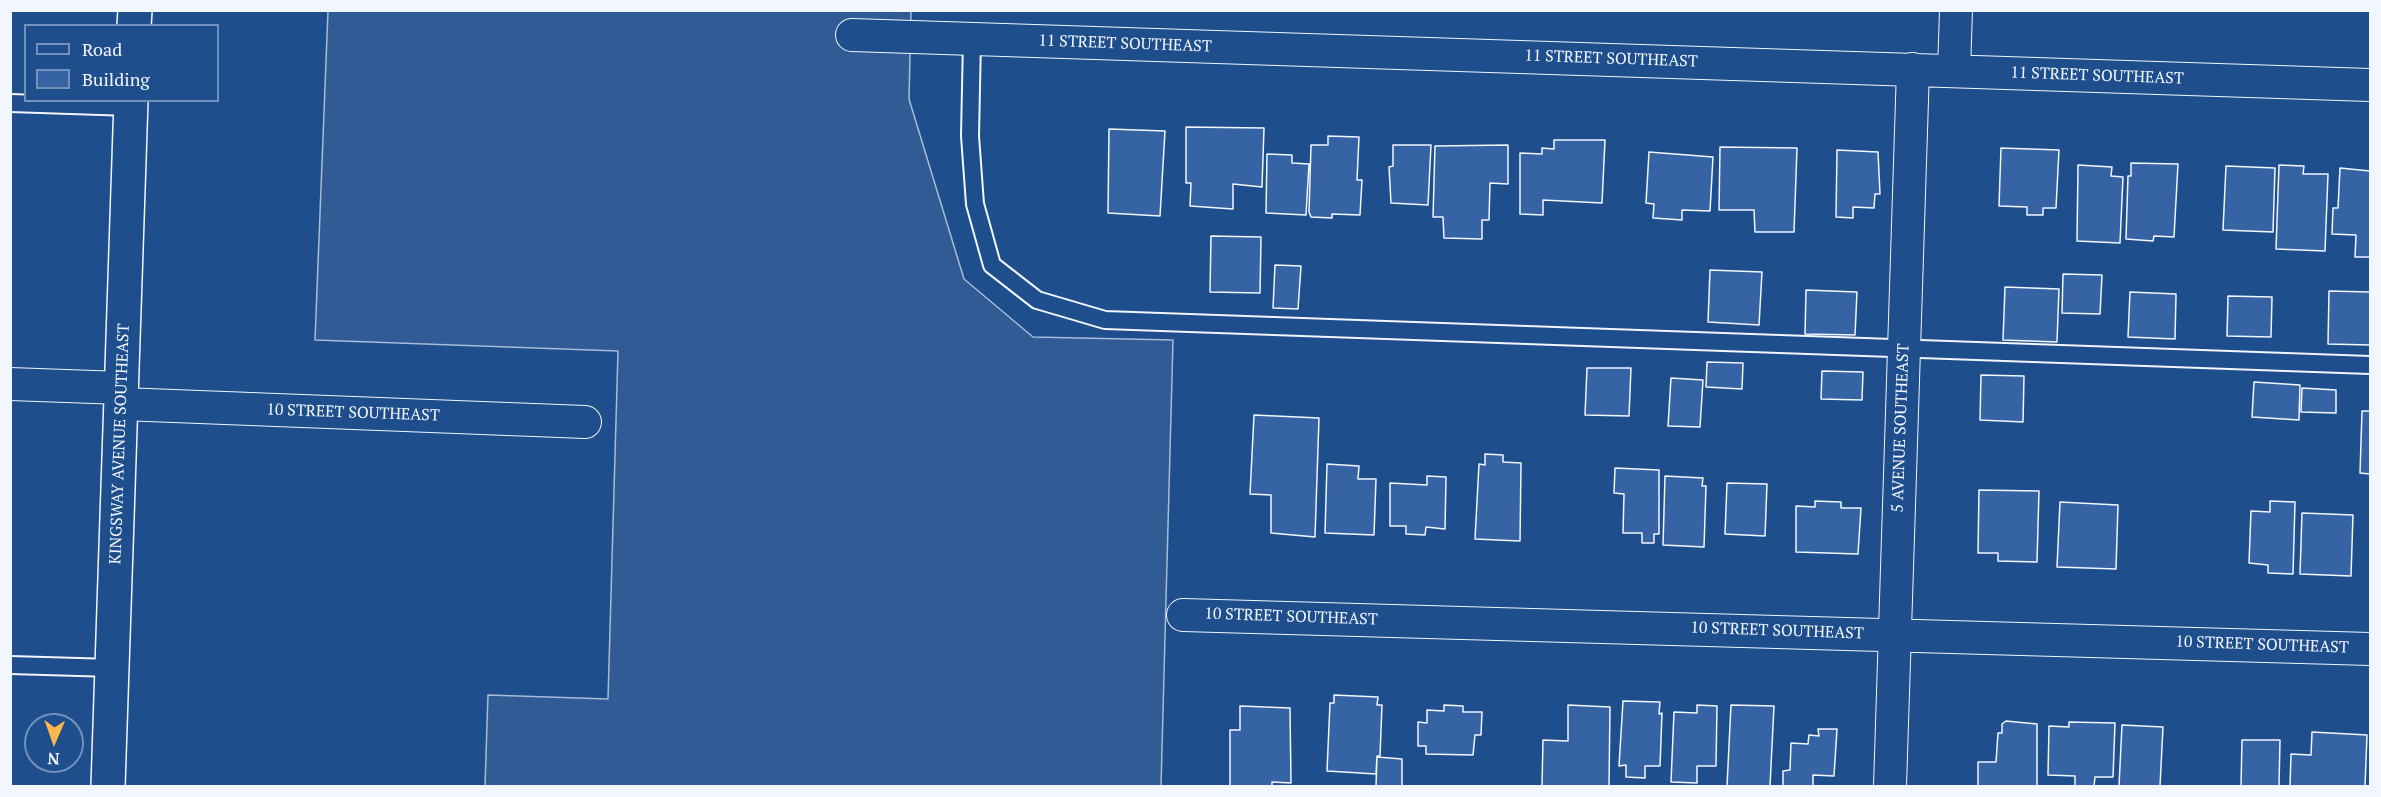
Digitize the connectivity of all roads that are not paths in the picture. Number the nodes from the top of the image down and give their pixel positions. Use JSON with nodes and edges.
{"nodes":[{"id":1,"x":1956,"y":10,"type":"edge"},
{"id":2,"x":852,"y":35,"type":"dead end"},
{"id":3,"x":972,"y":39,"type":"junction"},
{"id":4,"x":1912,"y":69,"type":"junction"},
{"id":5,"x":1954,"y":71,"type":"junction"},
{"id":6,"x":2370,"y":85,"type":"edge"},
{"id":7,"x":10,"y":103,"type":"edge"},
{"id":8,"x":131,"y":104,"type":"edge"},
{"id":9,"x":1904,"y":348,"type":"junction"},
{"id":10,"x":2370,"y":365,"type":"edge"},
{"id":11,"x":10,"y":384,"type":"edge"},
{"id":12,"x":122,"y":396,"type":"junction"},
{"id":13,"x":585,"y":422,"type":"dead end"},
{"id":14,"x":1183,"y":615,"type":"dead end"},
{"id":15,"x":1894,"y":634,"type":"junction"},
{"id":16,"x":2370,"y":649,"type":"edge"},
{"id":17,"x":10,"y":664,"type":"edge"},
{"id":18,"x":113,"y":668,"type":"junction"},
{"id":19,"x":108,"y":786,"type":"edge"},
{"id":20,"x":1890,"y":786,"type":"edge"}],
"edges":[{"from":1,"to":5,"type":"street"},
{"from":2,"to":3,"type":"street","name":"11 STREET SOUTHEAST"},
{"from":3,"to":4,"type":"street","name":"11 STREET SOUTHEAST"},
{"from":3,"to":9,"type":"lane"},
{"from":4,"to":5,"type":"street","name":"11 STREET SOUTHEAST"},
{"from":4,"to":9,"type":"street","name":"5 AVENUE SOUTHEAST"},
{"from":5,"to":6,"type":"street","name":"11 STREET SOUTHEAST"},
{"from":7,"to":8,"type":"lane"},
{"from":8,"to":12,"type":"main road","name":"KINGSWAY AVENUE SOUTHEAST"},
{"from":9,"to":10,"type":"lane"},
{"from":9,"to":15,"type":"street","name":"5 AVENUE SOUTHEAST"},
{"from":11,"to":12,"type":"street","name":"10 STREET SOUTHEAST"},
{"from":12,"to":13,"type":"street","name":"10 STREET SOUTHEAST"},
{"from":12,"to":18,"type":"main road","name":"KINGSWAY AVENUE SOUTHEAST"},
{"from":14,"to":15,"type":"street","name":"10 STREET SOUTHEAST"},
{"from":15,"to":16,"type":"street","name":"10 STREET SOUTHEAST"},
{"from":15,"to":20,"type":"street","name":"5 AVENUE SOUTHEAST"},
{"from":17,"to":18,"type":"lane"},
{"from":18,"to":19,"type":"main road","name":"KINGSWAY AVENUE SOUTHEAST"}]}
